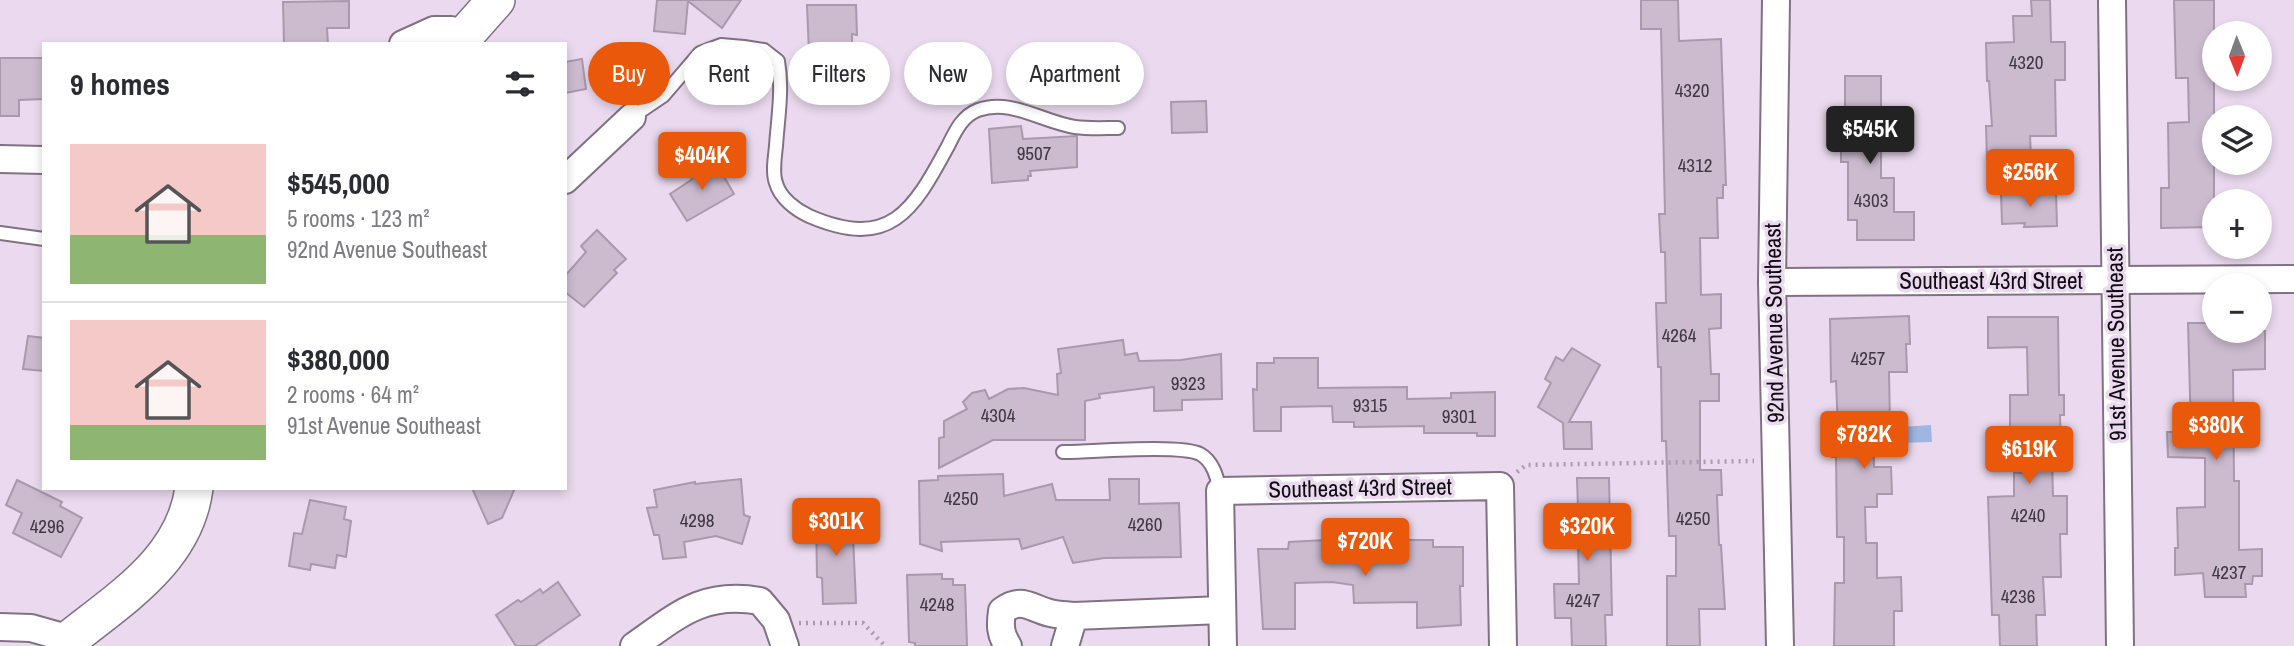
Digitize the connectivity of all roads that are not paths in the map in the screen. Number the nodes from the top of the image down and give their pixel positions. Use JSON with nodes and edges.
{"nodes":[{"id":1,"x":496,"y":0,"type":"edge"},
{"id":2,"x":1776,"y":0,"type":"edge"},
{"id":3,"x":2112,"y":0,"type":"edge"},
{"id":4,"x":407,"y":42,"type":"edge"},
{"id":5,"x":458,"y":42,"type":"edge"},
{"id":6,"x":632,"y":117,"type":"joint"},
{"id":7,"x":1118,"y":128,"type":"dead end"},
{"id":8,"x":0,"y":159,"type":"edge"},
{"id":9,"x":42,"y":160,"type":"edge"},
{"id":10,"x":567,"y":178,"type":"edge"},
{"id":11,"x":0,"y":233,"type":"edge"},
{"id":12,"x":42,"y":239,"type":"edge"},
{"id":13,"x":2294,"y":279,"type":"edge"},
{"id":14,"x":2115,"y":280,"type":"junction"},
{"id":15,"x":1772,"y":282,"type":"junction"},
{"id":16,"x":1063,"y":452,"type":"dead end"},
{"id":17,"x":194,"y":490,"type":"edge"},
{"id":18,"x":1220,"y":491,"type":"junction"},
{"id":19,"x":1222,"y":610,"type":"junction"},
{"id":20,"x":1074,"y":616,"type":"junction"},
{"id":21,"x":0,"y":627,"type":"edge"},
{"id":22,"x":781,"y":636,"type":"edge"},
{"id":23,"x":67,"y":643,"type":"edge"},
{"id":24,"x":634,"y":646,"type":"edge"},
{"id":25,"x":1008,"y":646,"type":"edge"},
{"id":26,"x":1065,"y":646,"type":"edge"},
{"id":27,"x":1223,"y":646,"type":"edge"},
{"id":28,"x":1503,"y":646,"type":"edge"},
{"id":29,"x":1780,"y":646,"type":"edge"},
{"id":30,"x":2120,"y":646,"type":"edge"}],
"edges":[{"from":1,"to":5,"type":"street"},
{"from":2,"to":15,"type":"street","name":"92nd Avenue Southeast"},
{"from":3,"to":14,"type":"street","name":"91st Avenue Southeast"},
{"from":4,"to":5,"type":"street"},
{"from":6,"to":7,"type":"lane"},
{"from":6,"to":10,"type":"street"},
{"from":8,"to":9,"type":"street"},
{"from":11,"to":12,"type":"lane"},
{"from":13,"to":14,"type":"street","name":"Southeast 43rd Street"},
{"from":14,"to":15,"type":"street","name":"Southeast 43rd Street"},
{"from":14,"to":30,"type":"street","name":"91st Avenue Southeast"},
{"from":15,"to":29,"type":"street","name":"92nd Avenue Southeast"},
{"from":16,"to":18,"type":"lane"},
{"from":17,"to":23,"type":"street"},
{"from":18,"to":19,"type":"street"},
{"from":18,"to":28,"type":"street","name":"Southeast 43rd Street"},
{"from":19,"to":20,"type":"street"},
{"from":19,"to":27,"type":"street"},
{"from":20,"to":25,"type":"street"},
{"from":20,"to":26,"type":"street"},
{"from":21,"to":23,"type":"street"},
{"from":22,"to":24,"type":"street"}]}
